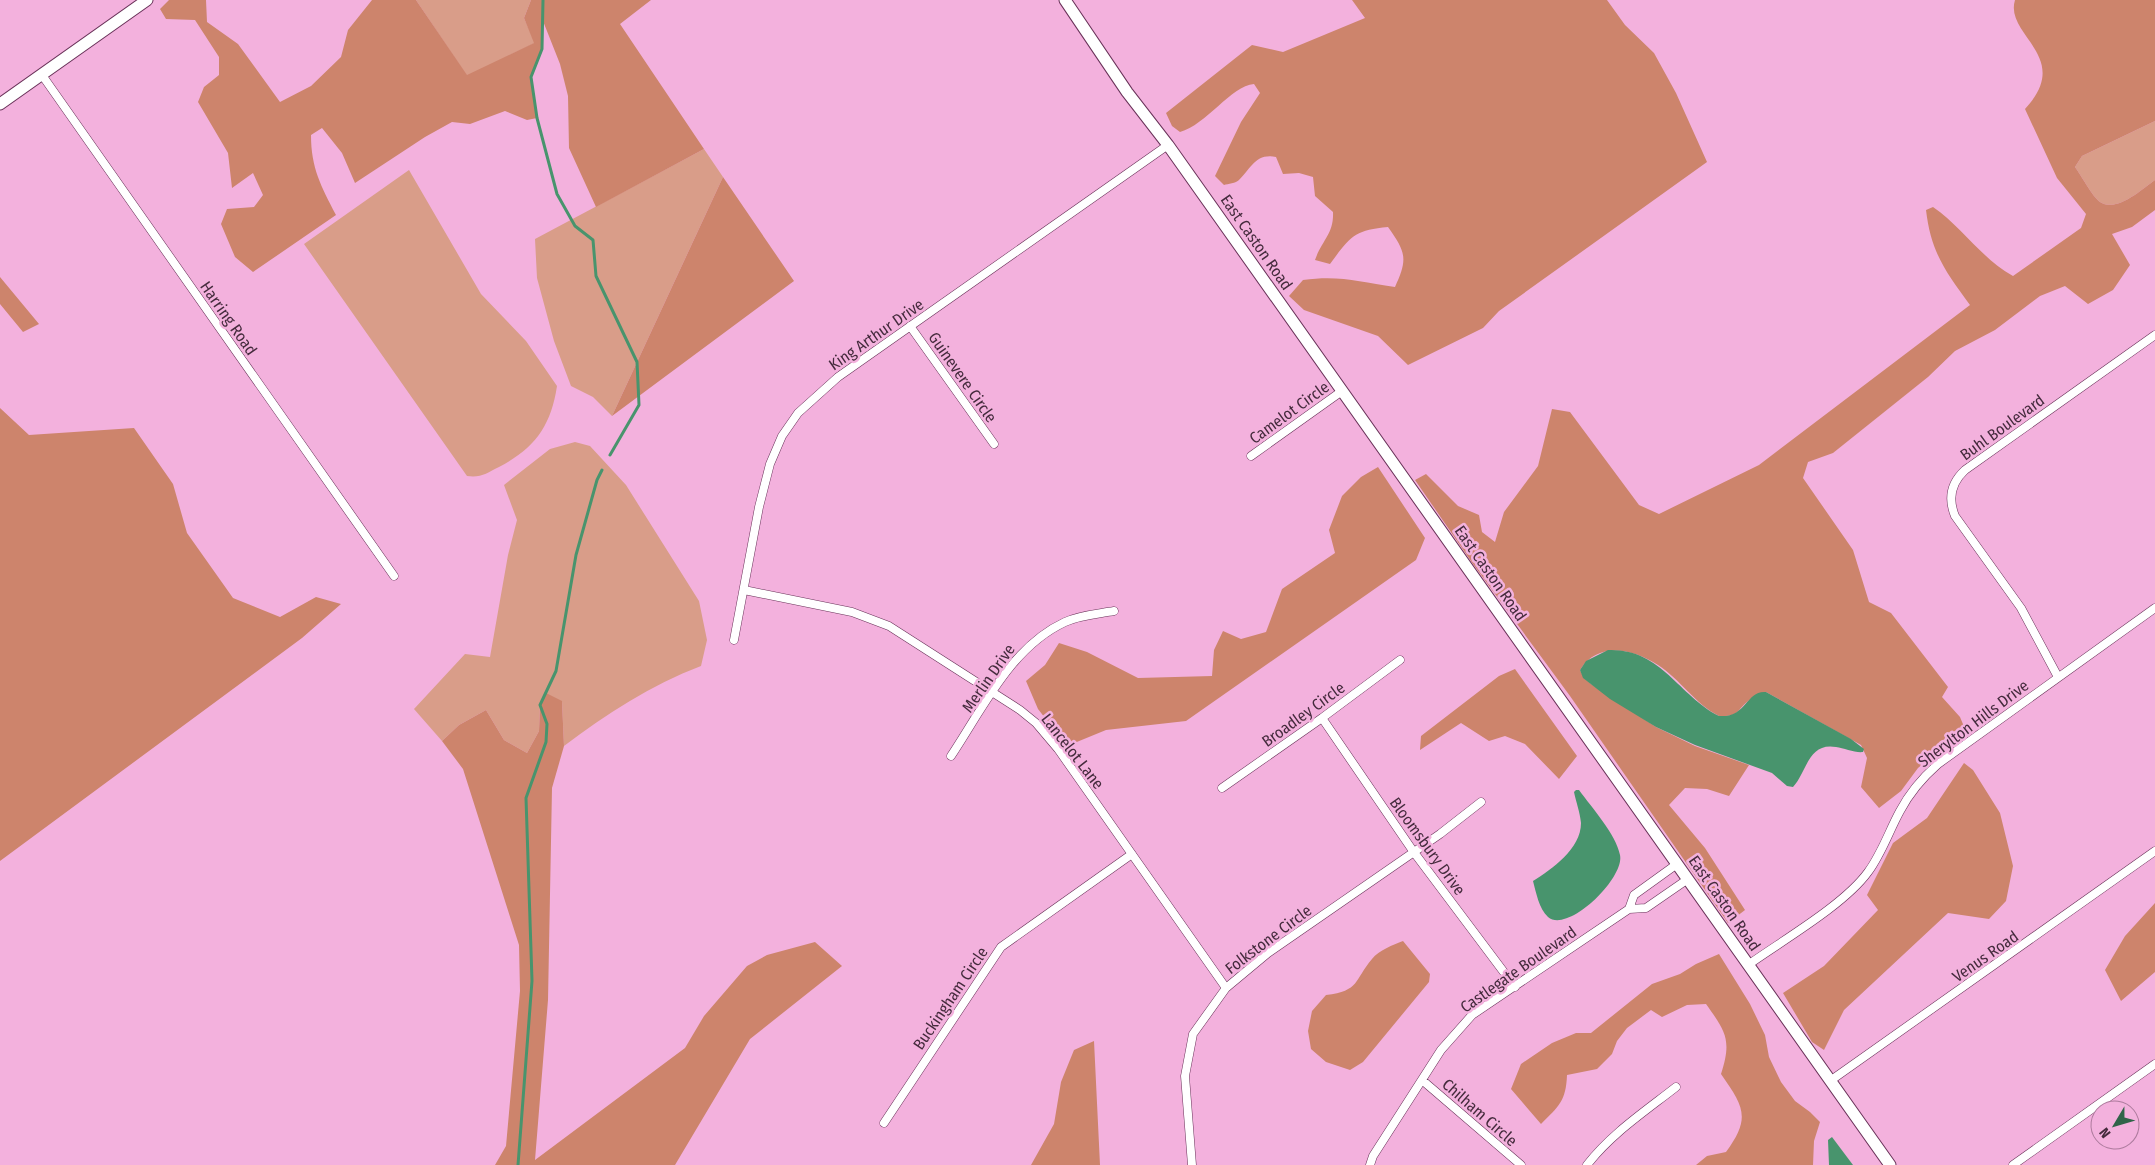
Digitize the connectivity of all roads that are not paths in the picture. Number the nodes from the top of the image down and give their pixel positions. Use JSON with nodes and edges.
{"nodes":[{"id":1,"x":147,"y":0,"type":"edge"},
{"id":2,"x":1065,"y":0,"type":"edge"},
{"id":3,"x":42,"y":75,"type":"junction"},
{"id":4,"x":0,"y":104,"type":"edge"},
{"id":5,"x":1168,"y":145,"type":"junction"},
{"id":6,"x":910,"y":326,"type":"junction"},
{"id":7,"x":2155,"y":335,"type":"edge"},
{"id":8,"x":1342,"y":391,"type":"junction"},
{"id":9,"x":994,"y":444,"type":"dead end"},
{"id":10,"x":1252,"y":456,"type":"dead end"},
{"id":11,"x":394,"y":576,"type":"dead end"},
{"id":12,"x":744,"y":590,"type":"junction"},
{"id":13,"x":2155,"y":608,"type":"edge"},
{"id":14,"x":1114,"y":611,"type":"dead end"},
{"id":15,"x":734,"y":640,"type":"dead end"},
{"id":16,"x":1400,"y":660,"type":"dead end"},
{"id":17,"x":2058,"y":678,"type":"junction"},
{"id":18,"x":993,"y":692,"type":"junction"},
{"id":19,"x":1322,"y":718,"type":"junction"},
{"id":20,"x":951,"y":756,"type":"dead end"},
{"id":21,"x":1222,"y":788,"type":"dead end"},
{"id":22,"x":1481,"y":802,"type":"dead end"},
{"id":23,"x":1413,"y":851,"type":"junction"},
{"id":24,"x":2155,"y":852,"type":"edge"},
{"id":25,"x":1132,"y":854,"type":"junction"},
{"id":26,"x":1677,"y":864,"type":"junction"},
{"id":27,"x":1688,"y":880,"type":"junction"},
{"id":28,"x":1629,"y":909,"type":"junction"},
{"id":29,"x":1748,"y":965,"type":"junction"},
{"id":30,"x":1515,"y":987,"type":"junction"},
{"id":31,"x":1226,"y":988,"type":"junction"},
{"id":32,"x":2155,"y":1064,"type":"edge"},
{"id":33,"x":1422,"y":1080,"type":"junction"},
{"id":34,"x":1830,"y":1081,"type":"junction"},
{"id":35,"x":1676,"y":1088,"type":"dead end"},
{"id":36,"x":884,"y":1124,"type":"dead end"},
{"id":37,"x":1192,"y":1165,"type":"edge"},
{"id":38,"x":1370,"y":1165,"type":"edge"},
{"id":39,"x":1521,"y":1165,"type":"edge"},
{"id":40,"x":1587,"y":1165,"type":"edge"},
{"id":41,"x":1890,"y":1165,"type":"edge"},
{"id":42,"x":2012,"y":1165,"type":"edge"}],
"edges":[{"from":1,"to":3,"type":"street"},
{"from":2,"to":5,"type":"street","name":"East Caston Road"},
{"from":3,"to":4,"type":"street"},
{"from":3,"to":11,"type":"street","name":"Harring Road"},
{"from":5,"to":6,"type":"street","name":"King Arthur Drive"},
{"from":5,"to":8,"type":"street","name":"East Caston Road"},
{"from":6,"to":9,"type":"street","name":"Guinevere Circle"},
{"from":6,"to":12,"type":"street","name":"King Arthur Drive"},
{"from":7,"to":17,"type":"street","name":"Buhl Boulevard"},
{"from":8,"to":10,"type":"street","name":"Camelot Circle"},
{"from":8,"to":26,"type":"street","name":"East Caston Road"},
{"from":12,"to":15,"type":"street","name":"King Arthur Drive"},
{"from":12,"to":18,"type":"street","name":"Lancelot Lane"},
{"from":13,"to":17,"type":"street","name":"Sherylton Hills Drive"},
{"from":14,"to":18,"type":"street","name":"Merlin Drive"},
{"from":16,"to":19,"type":"street","name":"Broadley Circle"},
{"from":17,"to":29,"type":"street","name":"Sherylton Hills Drive"},
{"from":18,"to":20,"type":"street","name":"Merlin Drive"},
{"from":18,"to":25,"type":"street","name":"Lancelot Lane"},
{"from":19,"to":21,"type":"street","name":"Broadley Circle"},
{"from":19,"to":23,"type":"street","name":"Bloomsbury Drive"},
{"from":22,"to":23,"type":"street","name":"Folkstone Circle"},
{"from":23,"to":30,"type":"street","name":"Bloomsbury Drive"},
{"from":23,"to":31,"type":"street","name":"Folkstone Circle"},
{"from":24,"to":34,"type":"street","name":"Venus Road"},
{"from":25,"to":31,"type":"street","name":"Lancelot Lane"},
{"from":25,"to":36,"type":"street","name":"Buckingham Circle"},
{"from":26,"to":27,"type":"street","name":"East Caston Road"},
{"from":26,"to":28,"type":"street","name":"Castlegate Boulevard"},
{"from":27,"to":28,"type":"street","name":"Castlegate Boulevard"},
{"from":27,"to":29,"type":"street","name":"East Caston Road"},
{"from":28,"to":30,"type":"street","name":"Castlegate Boulevard"},
{"from":29,"to":34,"type":"street","name":"East Caston Road"},
{"from":30,"to":33,"type":"street","name":"Castlegate Boulevard"},
{"from":31,"to":37,"type":"street","name":"Folkstone Circle"},
{"from":32,"to":42,"type":"street"},
{"from":33,"to":38,"type":"street","name":"Castlegate Boulevard"},
{"from":33,"to":39,"type":"street","name":"Chilham Circle"},
{"from":34,"to":41,"type":"street","name":"East Caston Road"},
{"from":35,"to":40,"type":"street"}]}
